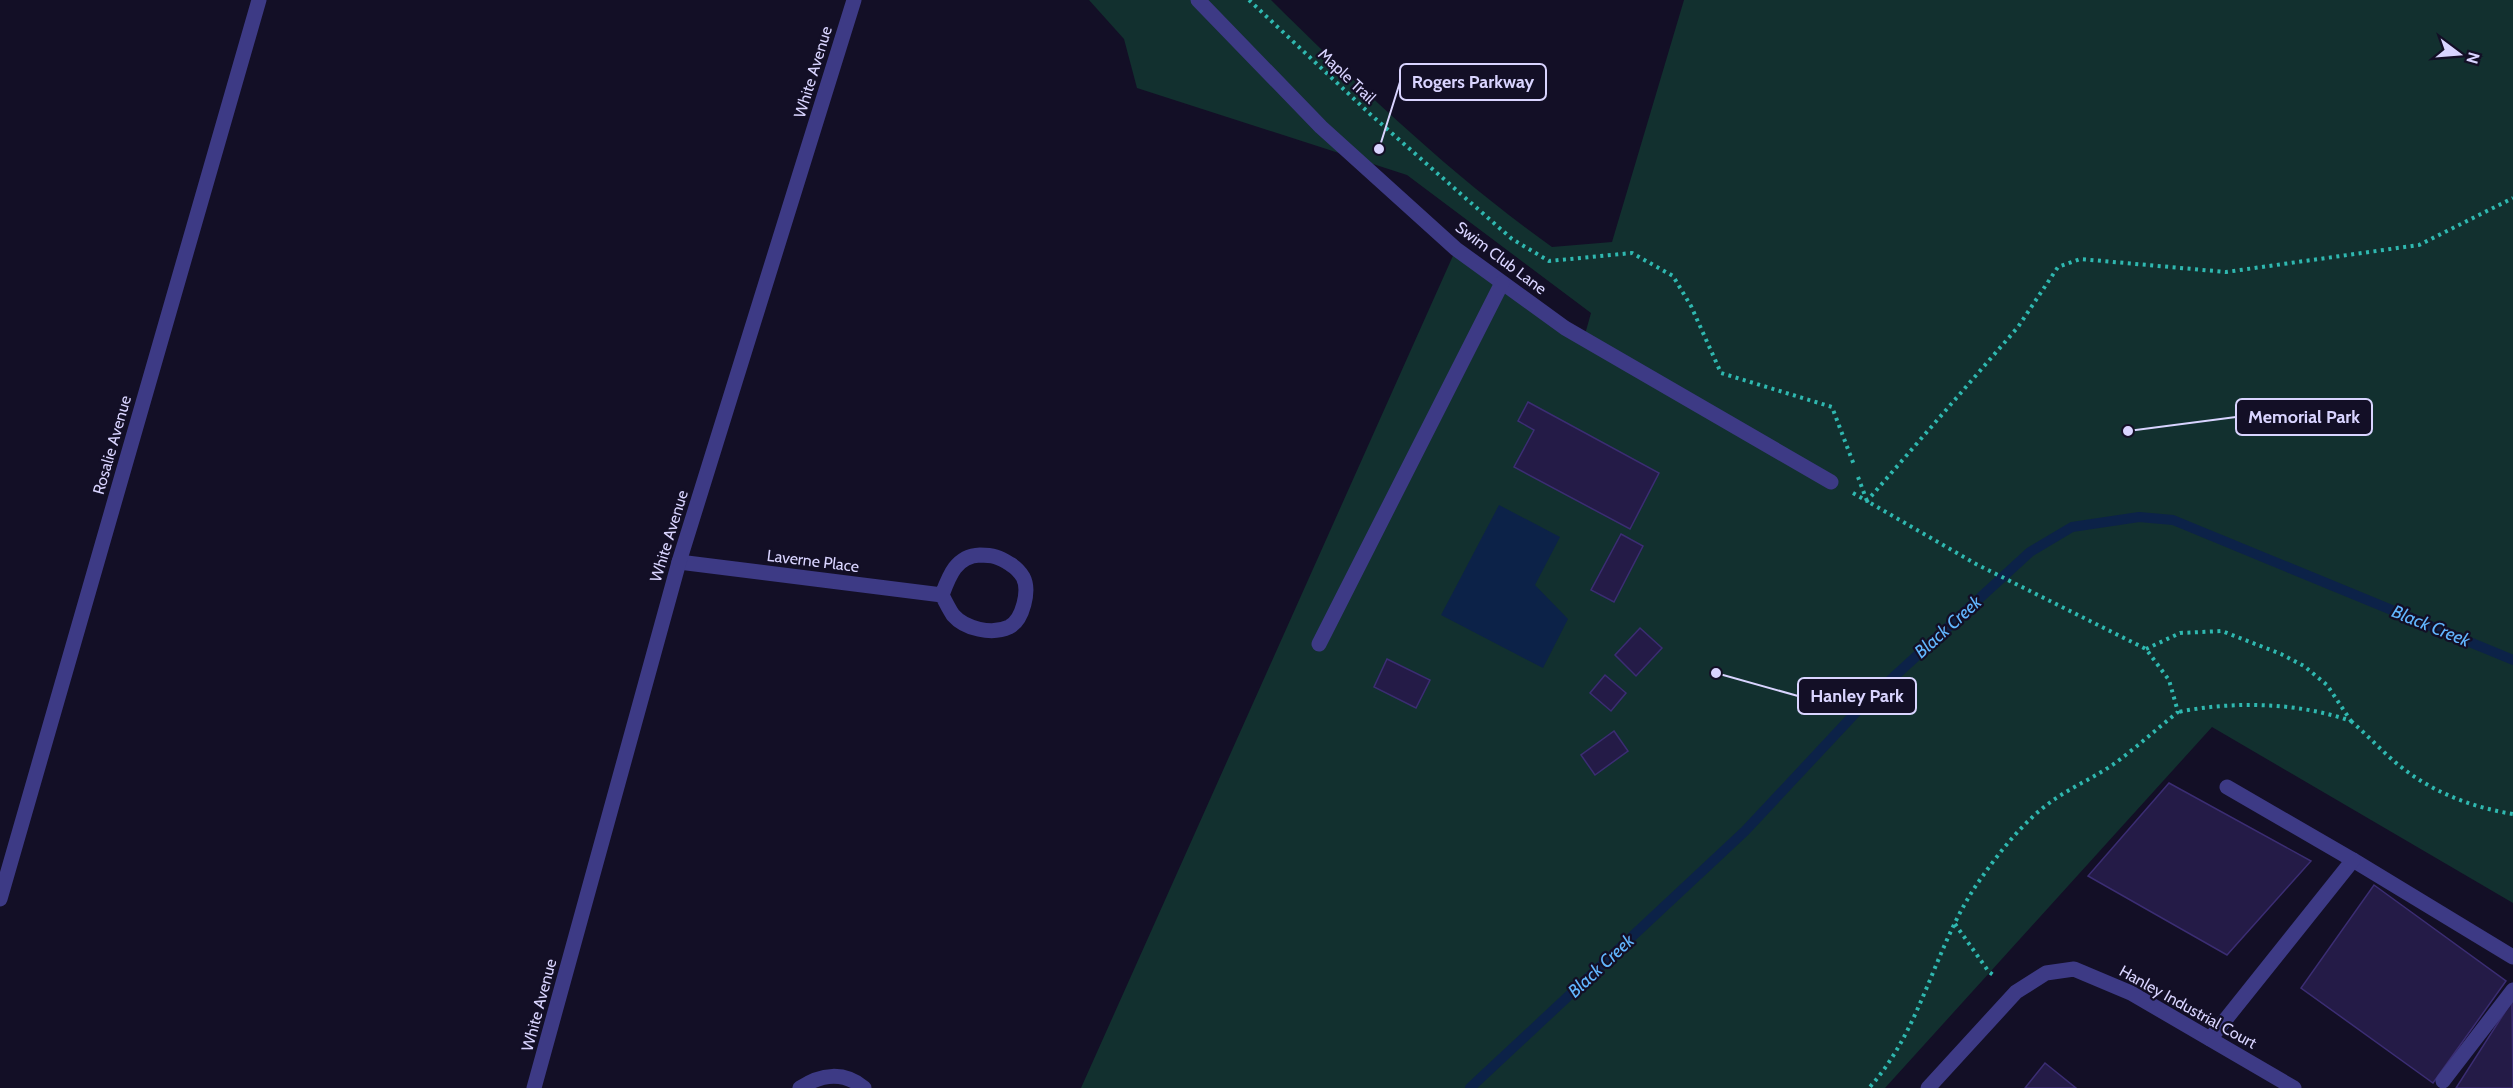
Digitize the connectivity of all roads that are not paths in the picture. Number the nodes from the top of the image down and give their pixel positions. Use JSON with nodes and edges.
{"nodes":[{"id":1,"x":259,"y":0,"type":"edge"},
{"id":2,"x":854,"y":0,"type":"edge"},
{"id":3,"x":1198,"y":0,"type":"edge"},
{"id":4,"x":1502,"y":283,"type":"junction"},
{"id":5,"x":1831,"y":482,"type":"dead end"},
{"id":6,"x":679,"y":562,"type":"junction"},
{"id":7,"x":942,"y":595,"type":"junction"},
{"id":8,"x":1319,"y":644,"type":"dead end"},
{"id":9,"x":2227,"y":787,"type":"dead end"},
{"id":10,"x":2353,"y":860,"type":"junction"},
{"id":11,"x":0,"y":900,"type":"edge"},
{"id":12,"x":2513,"y":957,"type":"edge"},
{"id":13,"x":2513,"y":990,"type":"edge"},
{"id":14,"x":2210,"y":1039,"type":"junction"},
{"id":15,"x":2443,"y":1081,"type":"dead end"},
{"id":16,"x":534,"y":1088,"type":"edge"},
{"id":17,"x":800,"y":1088,"type":"edge"},
{"id":18,"x":864,"y":1088,"type":"edge"},
{"id":19,"x":1928,"y":1088,"type":"edge"},
{"id":20,"x":2294,"y":1088,"type":"edge"}],
"edges":[{"from":1,"to":11,"type":"street","name":"Rosalie Avenue"},
{"from":2,"to":6,"type":"street","name":"White Avenue"},
{"from":3,"to":4,"type":"street","name":"Swim Club Lane"},
{"from":4,"to":5,"type":"street","name":"Swim Club Lane"},
{"from":4,"to":8,"type":"street"},
{"from":6,"to":7,"type":"street","name":"Laverne Place"},
{"from":6,"to":16,"type":"street","name":"White Avenue"},
{"from":7,"to":7,"type":"street"},
{"from":9,"to":10,"type":"street"},
{"from":10,"to":12,"type":"street"},
{"from":10,"to":14,"type":"street"},
{"from":13,"to":15,"type":"street"},
{"from":14,"to":19,"type":"street","name":"Hanley Industrial Court"},
{"from":14,"to":20,"type":"street","name":"Hanley Industrial Court"},
{"from":17,"to":18,"type":"street"}]}
